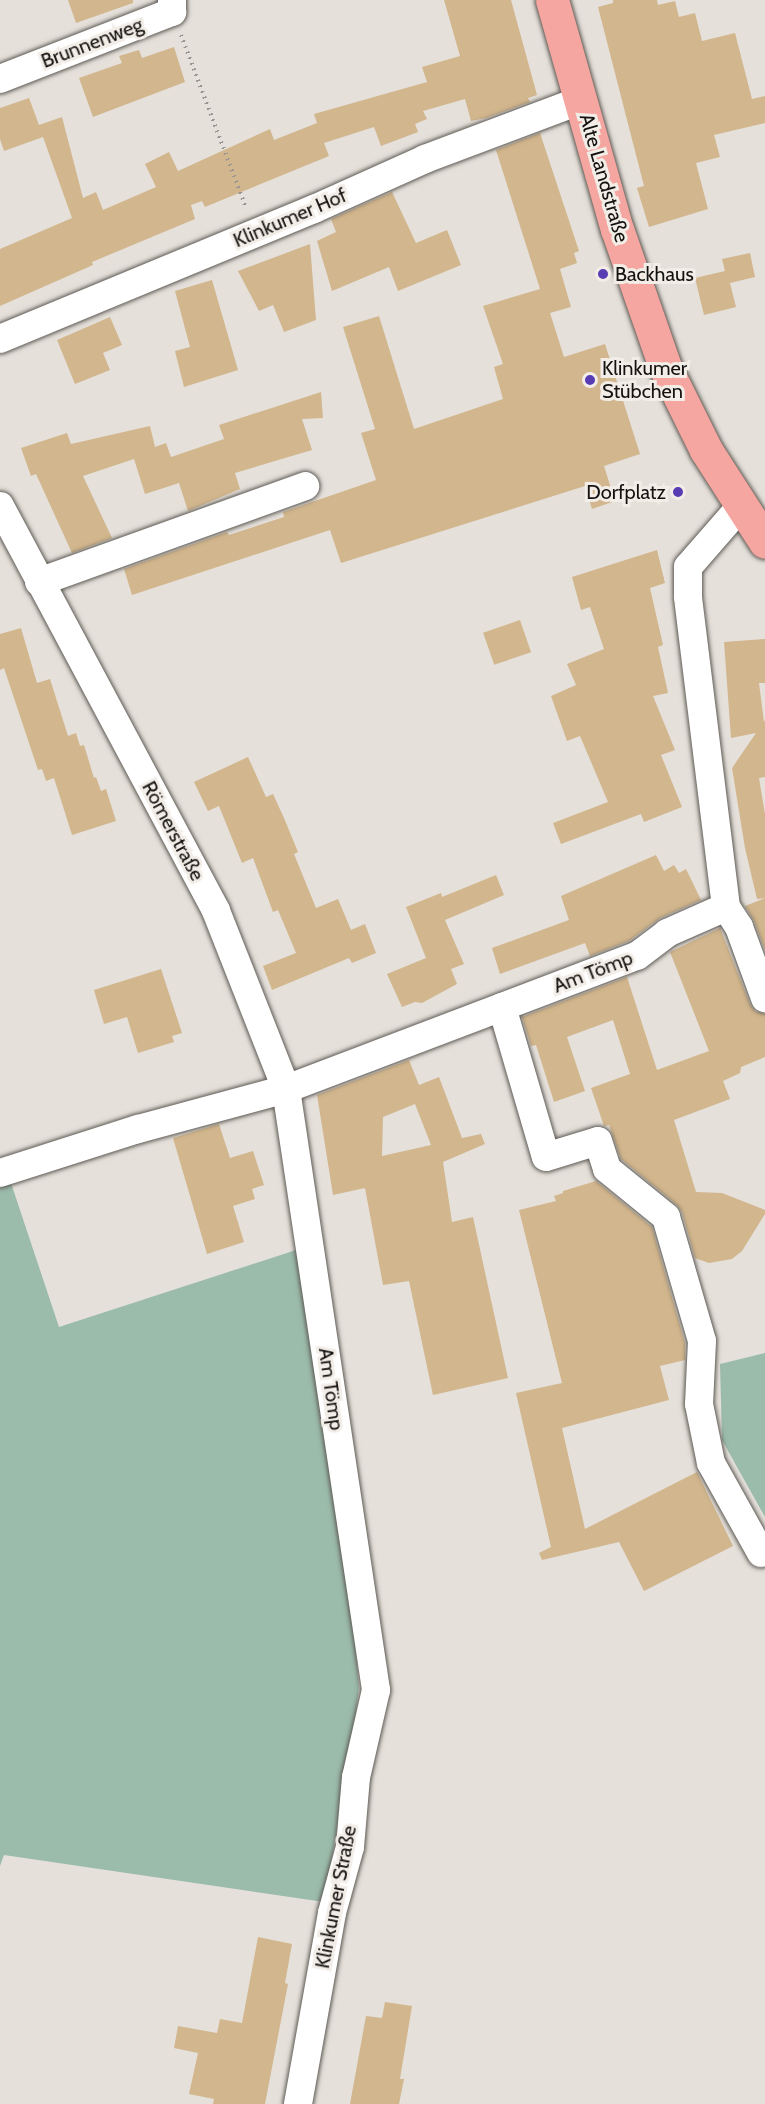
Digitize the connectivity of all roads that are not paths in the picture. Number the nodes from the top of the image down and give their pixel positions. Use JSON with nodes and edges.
{"nodes":[{"id":1,"x":552,"y":0,"type":"edge"},
{"id":2,"x":172,"y":6,"type":"edge"},
{"id":3,"x":0,"y":79,"type":"edge"},
{"id":4,"x":582,"y":100,"type":"junction"},
{"id":5,"x":0,"y":339,"type":"edge"},
{"id":6,"x":305,"y":486,"type":"dead end"},
{"id":7,"x":0,"y":506,"type":"edge"},
{"id":8,"x":741,"y":506,"type":"junction"},
{"id":9,"x":765,"y":542,"type":"edge"},
{"id":10,"x":39,"y":582,"type":"junction"},
{"id":11,"x":726,"y":907,"type":"junction"},
{"id":12,"x":765,"y":998,"type":"edge"},
{"id":13,"x":502,"y":1007,"type":"junction"},
{"id":14,"x":286,"y":1089,"type":"junction"},
{"id":15,"x":10,"y":1170,"type":"edge"},
{"id":16,"x":761,"y":1553,"type":"dead end"},
{"id":17,"x":376,"y":1690,"type":"joint"},
{"id":18,"x":298,"y":2104,"type":"edge"}],
"edges":[{"from":1,"to":4,"type":"main road","name":"Alte Landstraße"},
{"from":2,"to":3,"type":"street","name":"Brunnenweg"},
{"from":4,"to":5,"type":"street","name":"Klinkumer Hof"},
{"from":4,"to":8,"type":"main road","name":"Alte Landstraße"},
{"from":6,"to":10,"type":"street"},
{"from":7,"to":10,"type":"street","name":"Römerstraße"},
{"from":8,"to":9,"type":"main road","name":"Alte Landstraße"},
{"from":8,"to":11,"type":"street"},
{"from":10,"to":14,"type":"street","name":"Römerstraße"},
{"from":11,"to":12,"type":"street"},
{"from":11,"to":13,"type":"street","name":"Am Tömp"},
{"from":13,"to":14,"type":"street","name":"Am Tömp"},
{"from":13,"to":16,"type":"street"},
{"from":14,"to":15,"type":"street","name":"Am Tömp"},
{"from":14,"to":17,"type":"street","name":"Am Tömp"},
{"from":17,"to":18,"type":"street","name":"Klinkumer Straße"}]}
